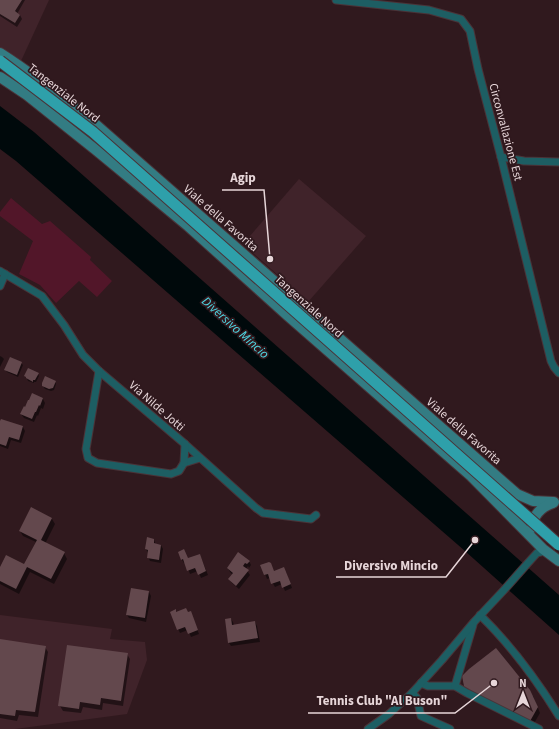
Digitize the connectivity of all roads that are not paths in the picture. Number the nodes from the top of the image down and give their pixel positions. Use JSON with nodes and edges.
{"nodes":[{"id":1,"x":336,"y":0,"type":"edge"},
{"id":2,"x":0,"y":53,"type":"edge"},
{"id":3,"x":0,"y":61,"type":"edge"},
{"id":4,"x":0,"y":77,"type":"edge"},
{"id":5,"x":501,"y":157,"type":"junction"},
{"id":6,"x":559,"y":162,"type":"edge"},
{"id":7,"x":3,"y":273,"type":"edge"},
{"id":8,"x":0,"y":286,"type":"edge"},
{"id":9,"x":100,"y":371,"type":"junction"},
{"id":10,"x":559,"y":373,"type":"edge"},
{"id":11,"x":185,"y":444,"type":"junction"},
{"id":12,"x":200,"y":458,"type":"junction"},
{"id":13,"x":184,"y":463,"type":"junction"},
{"id":14,"x":556,"y":502,"type":"edge"},
{"id":15,"x":316,"y":515,"type":"dead end"},
{"id":16,"x":559,"y":545,"type":"edge"},
{"id":17,"x":538,"y":546,"type":"junction"},
{"id":18,"x":559,"y":561,"type":"edge"},
{"id":19,"x":480,"y":615,"type":"junction"},
{"id":20,"x":474,"y":622,"type":"junction"},
{"id":21,"x":421,"y":682,"type":"junction"},
{"id":22,"x":455,"y":686,"type":"junction"},
{"id":23,"x":412,"y":693,"type":"junction"},
{"id":24,"x":559,"y":716,"type":"edge"},
{"id":25,"x":368,"y":729,"type":"edge"},
{"id":26,"x":450,"y":729,"type":"edge"},
{"id":27,"x":539,"y":729,"type":"edge"}],
"edges":[{"from":1,"to":5,"type":"street","name":"Circonvallazione Est"},
{"from":2,"to":14,"type":"main road","name":"Viale della Favorita"},
{"from":3,"to":16,"type":"highway","name":"Tangenziale Nord","bridge":true},
{"from":4,"to":17,"type":"main road"},
{"from":5,"to":6,"type":"street"},
{"from":5,"to":10,"type":"street","name":"Circonvallazione Est"},
{"from":7,"to":8,"type":"street"},
{"from":7,"to":9,"type":"street","name":"Via Nilde Jotti"},
{"from":9,"to":11,"type":"street","name":"Via Nilde Jotti"},
{"from":9,"to":13,"type":"street"},
{"from":11,"to":12,"type":"street","name":"Via Nilde Jotti"},
{"from":11,"to":13,"type":"street"},
{"from":12,"to":13,"type":"street"},
{"from":12,"to":15,"type":"street","name":"Via Nilde Jotti"},
{"from":14,"to":17,"type":"main road"},
{"from":17,"to":18,"type":"main road"},
{"from":17,"to":19,"type":"street"},
{"from":19,"to":20,"type":"street"},
{"from":19,"to":24,"type":"street"},
{"from":20,"to":21,"type":"street"},
{"from":20,"to":22,"type":"street"},
{"from":21,"to":22,"type":"street"},
{"from":21,"to":23,"type":"street"},
{"from":22,"to":27,"type":"street"},
{"from":23,"to":25,"type":"street"},
{"from":23,"to":26,"type":"street"}]}
